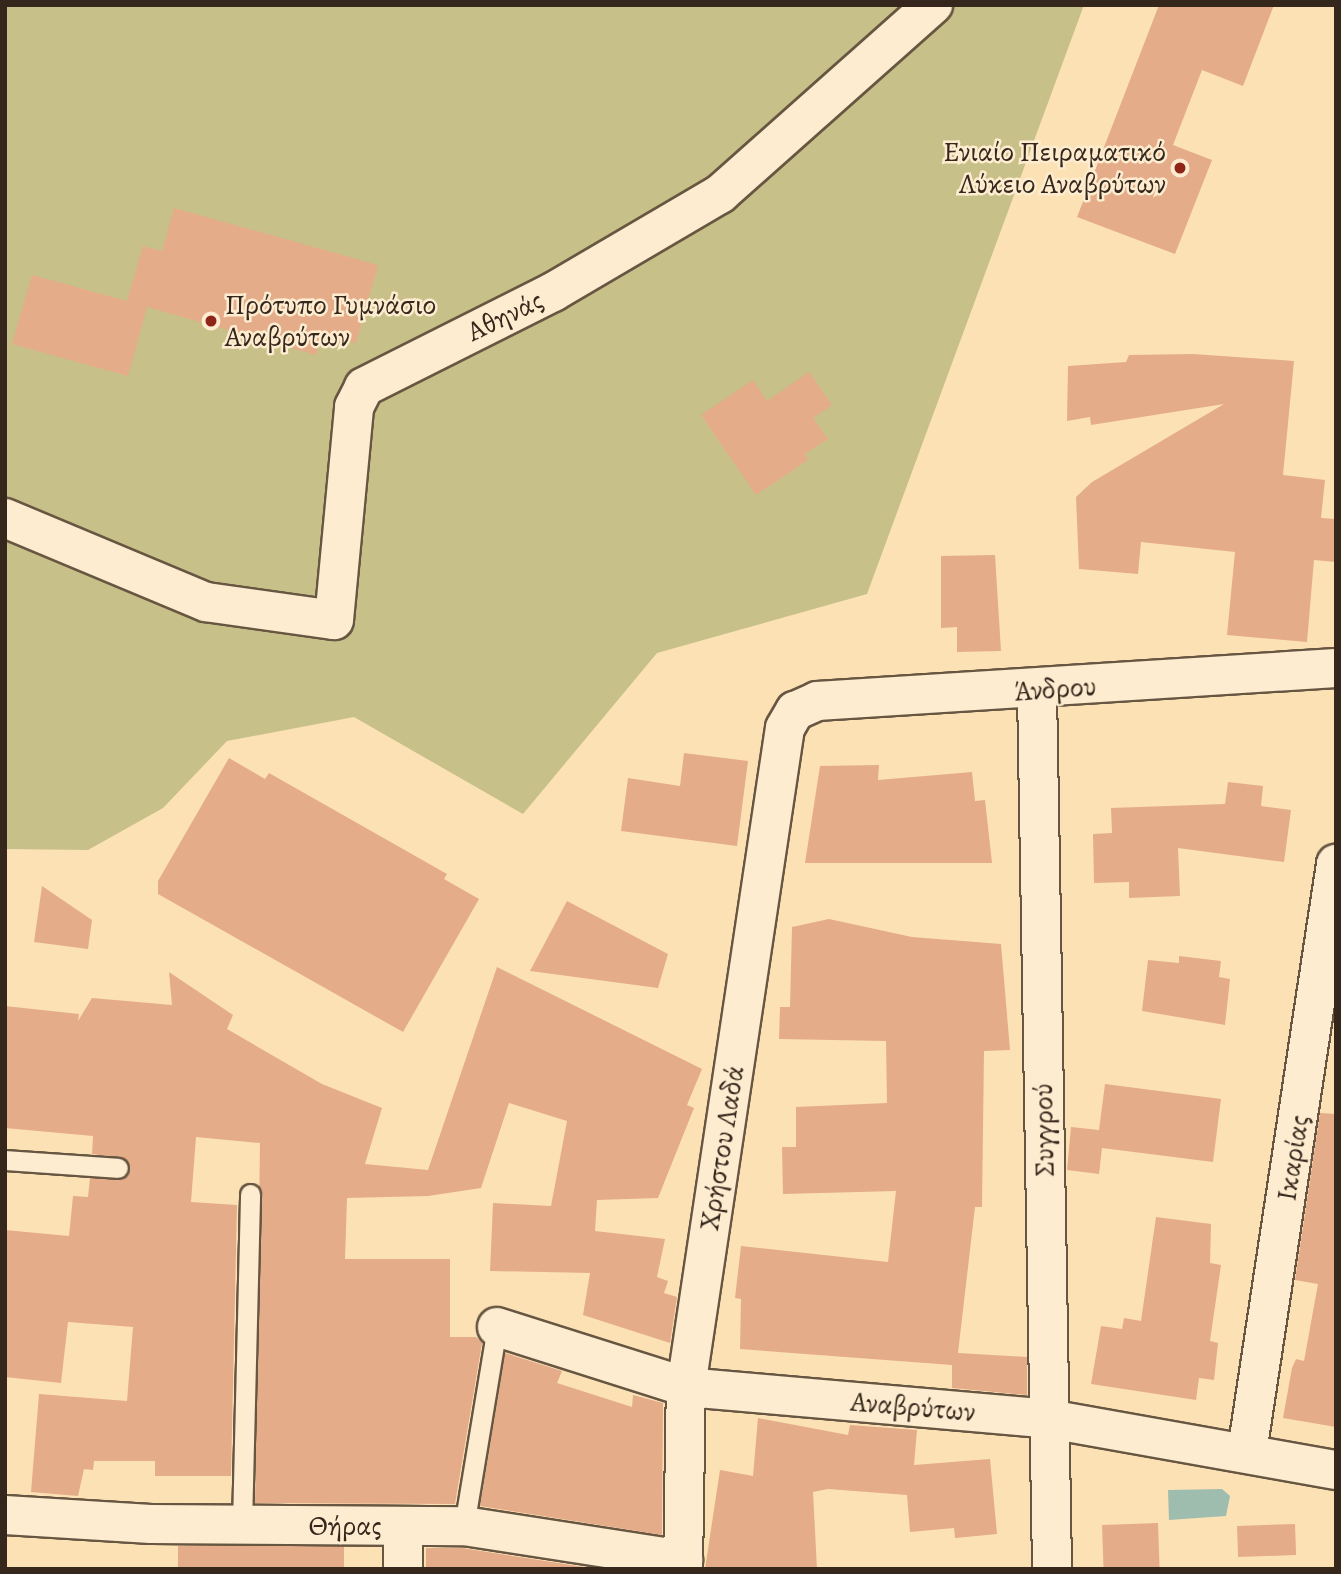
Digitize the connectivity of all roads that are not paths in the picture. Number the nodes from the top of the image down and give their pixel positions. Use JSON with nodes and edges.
{"nodes":[{"id":1,"x":933,"y":5,"type":"edge"},
{"id":2,"x":5,"y":518,"type":"edge"},
{"id":3,"x":1336,"y":668,"type":"edge"},
{"id":4,"x":1037,"y":690,"type":"junction"},
{"id":5,"x":785,"y":728,"type":"joint"},
{"id":6,"x":1336,"y":864,"type":"edge"},
{"id":7,"x":1327,"y":994,"type":"edge"},
{"id":8,"x":5,"y":1160,"type":"edge"},
{"id":9,"x":118,"y":1168,"type":"dead end"},
{"id":10,"x":250,"y":1194,"type":"dead end"},
{"id":11,"x":497,"y":1326,"type":"joint"},
{"id":12,"x":686,"y":1387,"type":"junction"},
{"id":13,"x":1049,"y":1419,"type":"junction"},
{"id":14,"x":1247,"y":1452,"type":"junction"},
{"id":15,"x":1336,"y":1470,"type":"edge"},
{"id":16,"x":5,"y":1515,"type":"edge"},
{"id":17,"x":242,"y":1525,"type":"junction"},
{"id":18,"x":403,"y":1526,"type":"junction"},
{"id":19,"x":464,"y":1526,"type":"junction"},
{"id":20,"x":683,"y":1564,"type":"edge"},
{"id":21,"x":403,"y":1569,"type":"edge"},
{"id":22,"x":1052,"y":1569,"type":"edge"}],
"edges":[{"from":1,"to":2,"type":"street","name":"Αθηνάς"},
{"from":3,"to":4,"type":"street","name":"Άνδρου"},
{"from":4,"to":5,"type":"street","name":"Άνδρου"},
{"from":4,"to":13,"type":"street","name":"Συγγρού"},
{"from":5,"to":12,"type":"street","name":"Χρήστου Λαδά"},
{"from":6,"to":7,"type":"street","name":"Ικαρίας"},
{"from":7,"to":14,"type":"street","name":"Ικαρίας"},
{"from":8,"to":9,"type":"lane"},
{"from":10,"to":17,"type":"lane"},
{"from":11,"to":12,"type":"street","name":"Αναβρύτων"},
{"from":11,"to":19,"type":"lane"},
{"from":12,"to":13,"type":"street","name":"Αναβρύτων"},
{"from":12,"to":20,"type":"street","name":"Χρήστου Λαδά"},
{"from":13,"to":14,"type":"street","name":"Αναβρύτων"},
{"from":13,"to":22,"type":"street","name":"Συγγρού"},
{"from":14,"to":15,"type":"street","name":"Αναβρύτων"},
{"from":16,"to":17,"type":"street","name":"Θήρας"},
{"from":17,"to":18,"type":"street","name":"Θήρας"},
{"from":18,"to":19,"type":"street","name":"Θήρας"},
{"from":18,"to":21,"type":"street"},
{"from":19,"to":20,"type":"street","name":"Θήρας"}]}
